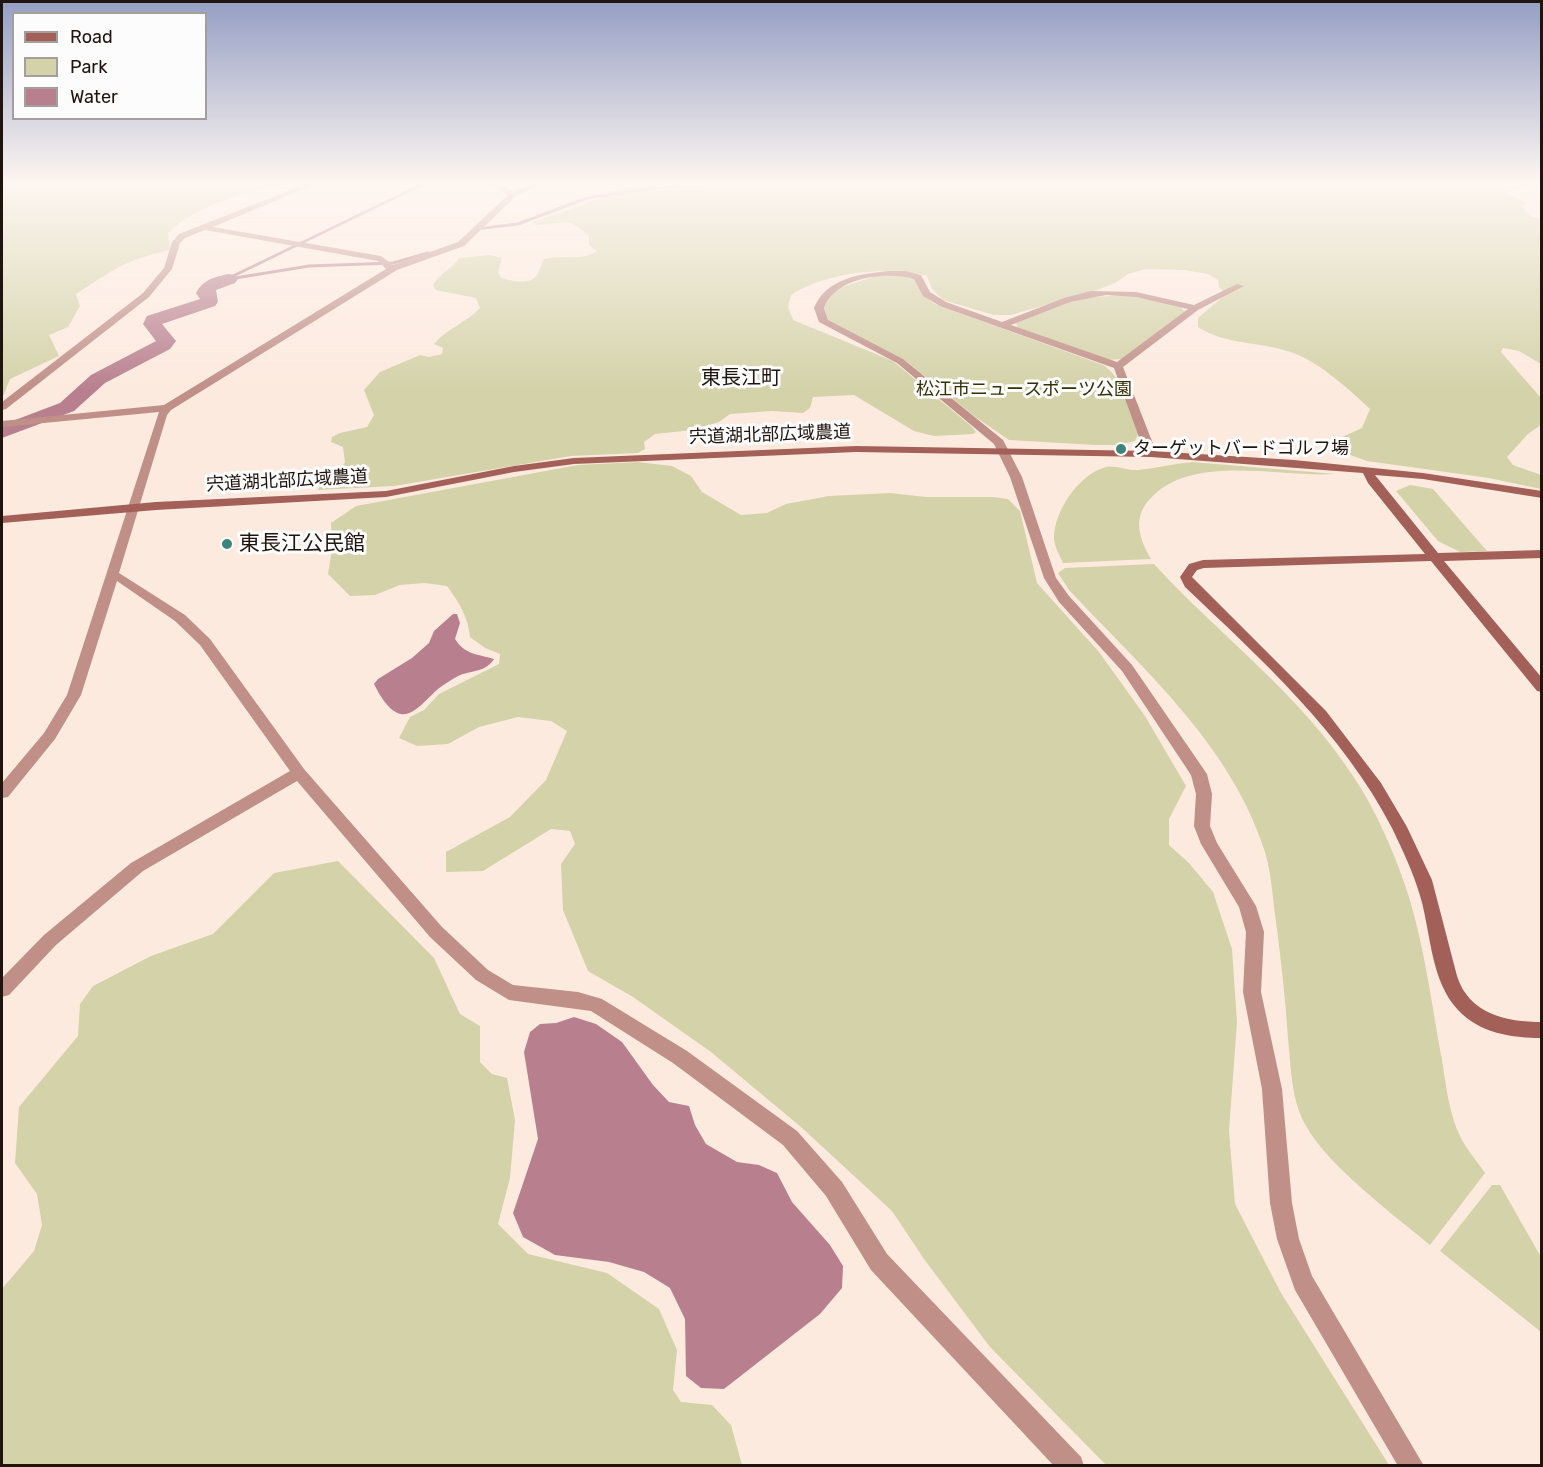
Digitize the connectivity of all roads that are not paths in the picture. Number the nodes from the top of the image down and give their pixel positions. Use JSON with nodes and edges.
{"nodes":[{"id":1,"x":173,"y":253,"type":"edge"},
{"id":2,"x":349,"y":253,"type":"edge"},
{"id":3,"x":435,"y":253,"type":"edge"},
{"id":4,"x":394,"y":268,"type":"junction"},
{"id":5,"x":1240,"y":286,"type":"dead end"},
{"id":6,"x":1195,"y":308,"type":"junction"},
{"id":7,"x":1002,"y":325,"type":"junction"},
{"id":8,"x":1118,"y":366,"type":"junction"},
{"id":9,"x":2,"y":407,"type":"edge"},
{"id":10,"x":167,"y":408,"type":"junction"},
{"id":11,"x":2,"y":423,"type":"edge"},
{"id":12,"x":1002,"y":450,"type":"junction"},
{"id":13,"x":1151,"y":454,"type":"junction"},
{"id":14,"x":1367,"y":469,"type":"junction"},
{"id":15,"x":1542,"y":495,"type":"edge"},
{"id":16,"x":132,"y":508,"type":"junction"},
{"id":17,"x":2,"y":520,"type":"edge"},
{"id":18,"x":1542,"y":554,"type":"edge"},
{"id":19,"x":1434,"y":557,"type":"junction"},
{"id":20,"x":113,"y":578,"type":"junction"},
{"id":21,"x":1542,"y":688,"type":"edge"},
{"id":22,"x":299,"y":773,"type":"junction"},
{"id":23,"x":2,"y":793,"type":"edge"},
{"id":24,"x":2,"y":990,"type":"edge"},
{"id":25,"x":1542,"y":1030,"type":"edge"},
{"id":26,"x":1072,"y":1466,"type":"edge"},
{"id":27,"x":1412,"y":1466,"type":"edge"}],
"edges":[{"from":1,"to":9,"type":"street"},
{"from":2,"to":4,"type":"street"},
{"from":3,"to":4,"type":"street"},
{"from":4,"to":10,"type":"street"},
{"from":5,"to":6,"type":"street"},
{"from":6,"to":7,"type":"street"},
{"from":6,"to":8,"type":"street"},
{"from":7,"to":8,"type":"street"},
{"from":7,"to":12,"type":"street"},
{"from":8,"to":13,"type":"street"},
{"from":10,"to":11,"type":"street"},
{"from":10,"to":16,"type":"street"},
{"from":12,"to":13,"type":"street","name":"宍道湖北部広域農道"},
{"from":12,"to":16,"type":"street","name":"宍道湖北部広域農道"},
{"from":12,"to":27,"type":"street"},
{"from":13,"to":14,"type":"street","name":"宍道湖北部広域農道"},
{"from":14,"to":15,"type":"street","name":"宍道湖北部広域農道"},
{"from":14,"to":19,"type":"street"},
{"from":16,"to":17,"type":"street","name":"宍道湖北部広域農道"},
{"from":16,"to":20,"type":"street"},
{"from":18,"to":19,"type":"street"},
{"from":19,"to":21,"type":"street"},
{"from":19,"to":25,"type":"street"},
{"from":20,"to":22,"type":"street"},
{"from":20,"to":23,"type":"street"},
{"from":22,"to":24,"type":"street"},
{"from":22,"to":26,"type":"street"}]}
